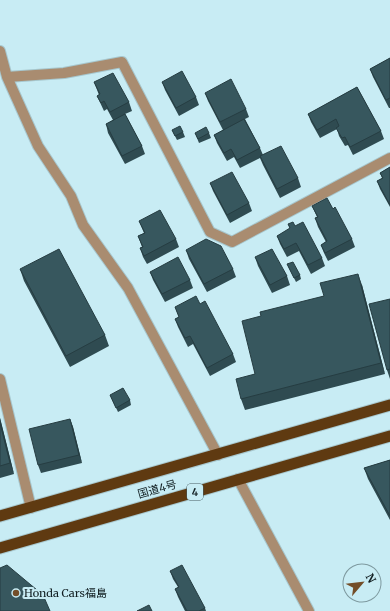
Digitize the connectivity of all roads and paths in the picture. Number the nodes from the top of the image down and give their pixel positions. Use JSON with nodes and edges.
{"nodes":[{"id":1,"x":0,"y":51,"type":"edge"},
{"id":2,"x":7,"y":76,"type":"junction"},
{"id":3,"x":390,"y":158,"type":"edge"},
{"id":4,"x":0,"y":379,"type":"edge"},
{"id":5,"x":390,"y":405,"type":"edge"},
{"id":6,"x":390,"y":436,"type":"edge"},
{"id":7,"x":218,"y":455,"type":"junction"},
{"id":8,"x":238,"y":479,"type":"junction"},
{"id":9,"x":31,"y":508,"type":"junction"},
{"id":10,"x":0,"y":516,"type":"edge"},
{"id":11,"x":0,"y":548,"type":"edge"},
{"id":12,"x":309,"y":611,"type":"edge"}],
"edges":[{"from":1,"to":2,"type":"street"},
{"from":2,"to":3,"type":"street"},
{"from":2,"to":7,"type":"street"},
{"from":4,"to":9,"type":"street"},
{"from":5,"to":7,"type":"highway","name":"国道4号"},
{"from":6,"to":8,"type":"highway","name":"国道4号","number":"4"},
{"from":7,"to":9,"type":"highway","name":"国道4号"},
{"from":8,"to":11,"type":"highway","name":"国道4号","number":"4"},
{"from":8,"to":12,"type":"street"},
{"from":9,"to":10,"type":"highway","name":"国道4号"}]}
